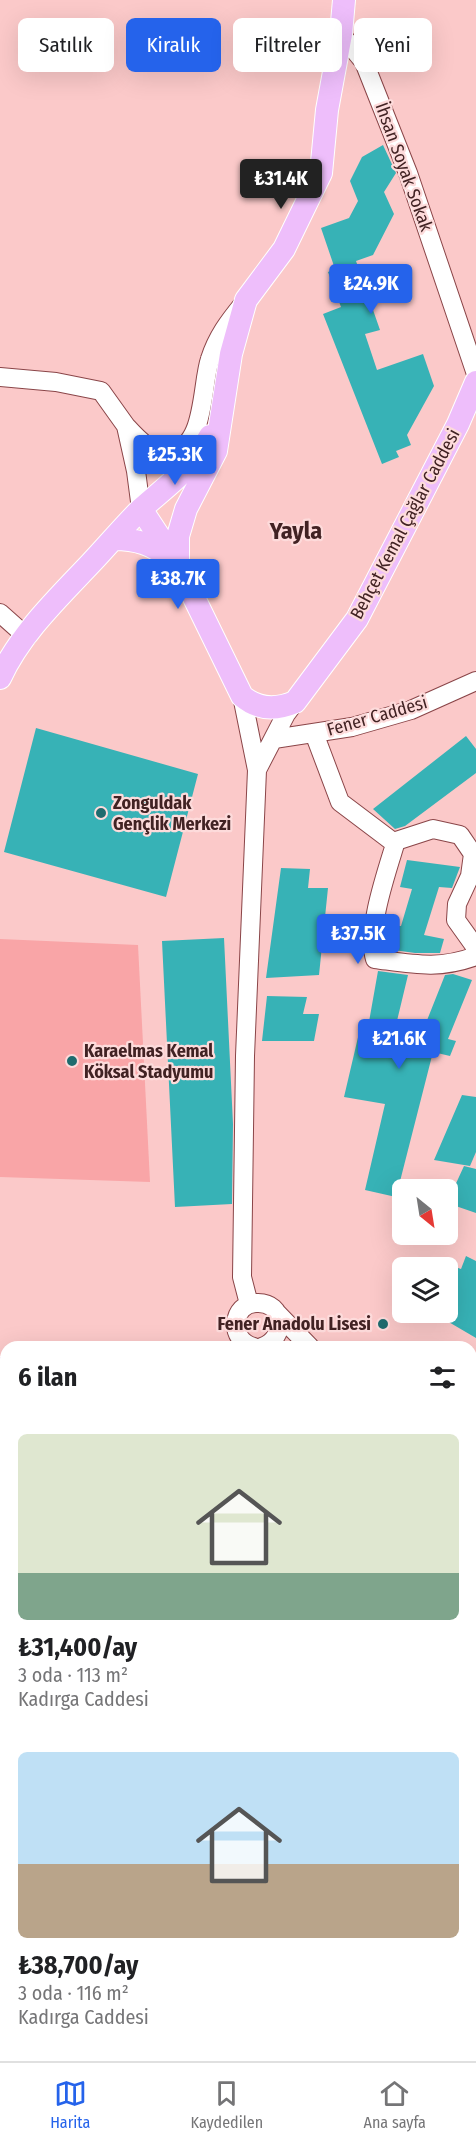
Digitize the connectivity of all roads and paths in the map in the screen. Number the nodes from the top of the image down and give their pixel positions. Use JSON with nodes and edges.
{"nodes":[{"id":1,"x":344,"y":0,"type":"edge"},
{"id":2,"x":342,"y":23,"type":"edge"},
{"id":3,"x":342,"y":35,"type":"edge"},
{"id":4,"x":334,"y":72,"type":"edge"},
{"id":5,"x":246,"y":300,"type":"junction"},
{"id":6,"x":476,"y":374,"type":"edge"},
{"id":7,"x":0,"y":377,"type":"edge"},
{"id":8,"x":476,"y":382,"type":"edge"},
{"id":9,"x":222,"y":412,"type":"junction"},
{"id":10,"x":126,"y":426,"type":"junction"},
{"id":11,"x":141,"y":509,"type":"junction"},
{"id":12,"x":114,"y":539,"type":"junction"},
{"id":13,"x":178,"y":565,"type":"junction"},
{"id":14,"x":0,"y":613,"type":"edge"},
{"id":15,"x":27,"y":637,"type":"junction"},
{"id":16,"x":0,"y":678,"type":"edge"},
{"id":17,"x":476,"y":681,"type":"edge"},
{"id":18,"x":242,"y":696,"type":"junction"},
{"id":19,"x":295,"y":702,"type":"junction"},
{"id":20,"x":314,"y":733,"type":"junction"},
{"id":21,"x":274,"y":739,"type":"junction"},
{"id":22,"x":257,"y":770,"type":"junction"},
{"id":23,"x":396,"y":841,"type":"junction"},
{"id":24,"x":476,"y":948,"type":"edge"},
{"id":25,"x":476,"y":956,"type":"edge"},
{"id":26,"x":249,"y":1304,"type":"junction"},
{"id":27,"x":277,"y":1313,"type":"junction"},
{"id":28,"x":242,"y":1341,"type":"edge"},
{"id":29,"x":273,"y":1341,"type":"edge"},
{"id":30,"x":304,"y":1341,"type":"edge"}],
"edges":[{"from":1,"to":2,"type":"main road"},
{"from":3,"to":6,"type":"street","name":"İhsan Soyak Sokak"},
{"from":4,"to":5,"type":"main road"},
{"from":5,"to":9,"type":"main road"},
{"from":5,"to":10,"type":"street"},
{"from":7,"to":10,"type":"street"},
{"from":8,"to":19,"type":"main road","name":"Behçet Kemal Çağlar Caddesi"},
{"from":9,"to":11,"type":"main road"},
{"from":9,"to":13,"type":"main road"},
{"from":10,"to":11,"type":"street"},
{"from":11,"to":12,"type":"main road"},
{"from":11,"to":13,"type":"main road"},
{"from":12,"to":13,"type":"main road"},
{"from":12,"to":15,"type":"main road"},
{"from":13,"to":18,"type":"main road"},
{"from":14,"to":15,"type":"street"},
{"from":15,"to":16,"type":"main road"},
{"from":17,"to":20,"type":"street","name":"Fener Caddesi"},
{"from":18,"to":19,"type":"main road"},
{"from":18,"to":22,"type":"street"},
{"from":19,"to":21,"type":"street"},
{"from":20,"to":21,"type":"street","name":"Fener Caddesi"},
{"from":20,"to":23,"type":"street"},
{"from":21,"to":22,"type":"street"},
{"from":22,"to":26,"type":"street"},
{"from":23,"to":24,"type":"street"},
{"from":23,"to":25,"type":"street"},
{"from":26,"to":27,"type":"street"},
{"from":26,"to":28,"type":"street"},
{"from":27,"to":29,"type":"street"},
{"from":27,"to":30,"type":"street"}]}
